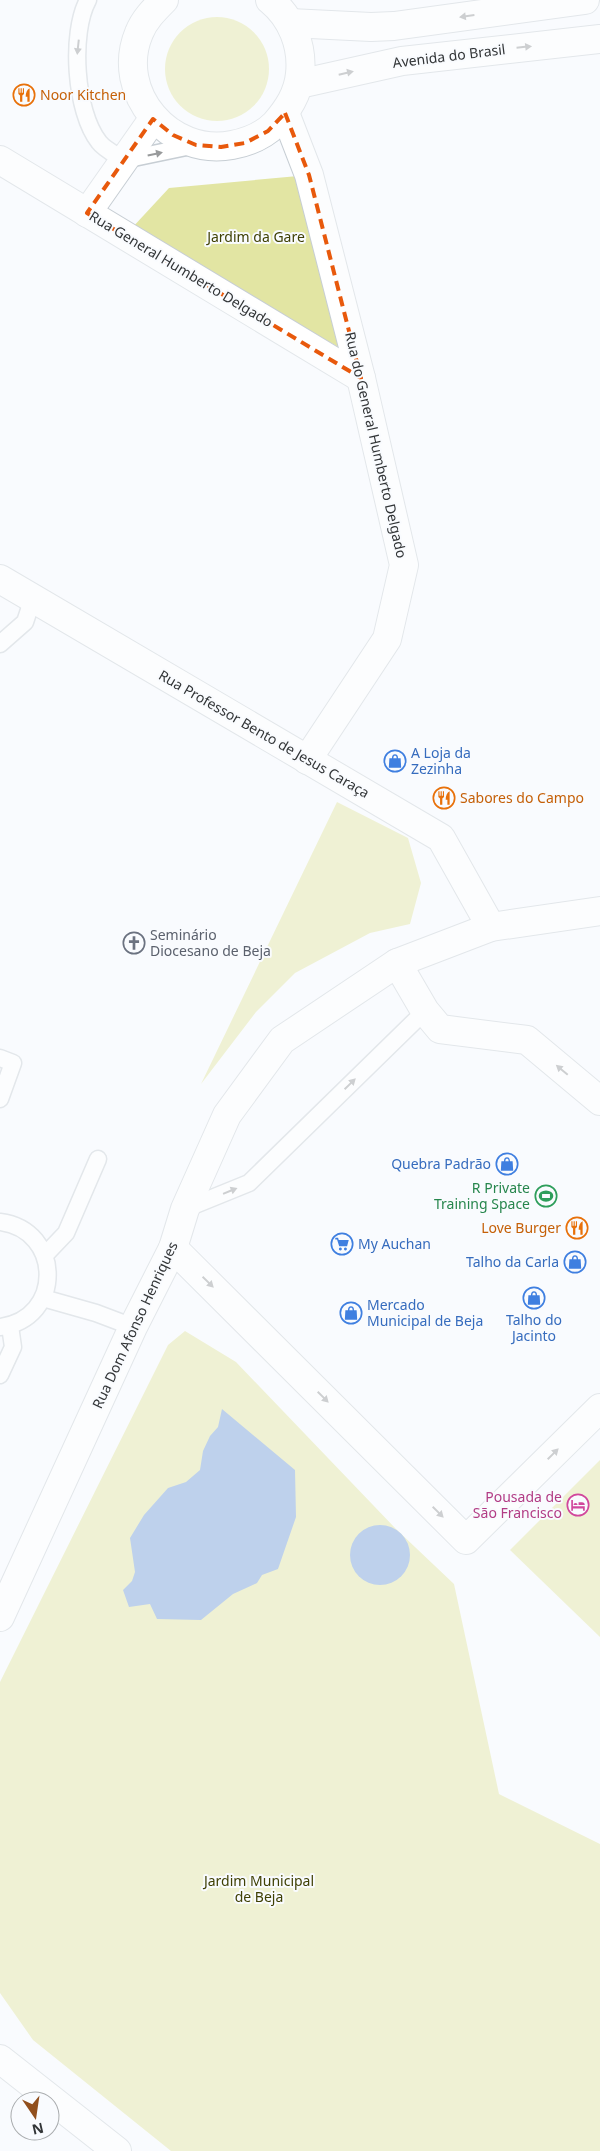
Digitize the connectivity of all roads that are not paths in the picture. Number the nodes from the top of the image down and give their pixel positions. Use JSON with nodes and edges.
{"nodes":[{"id":1,"x":88,"y":0,"type":"edge"},
{"id":2,"x":270,"y":0,"type":"edge"},
{"id":3,"x":585,"y":0,"type":"edge"},
{"id":4,"x":155,"y":5,"type":"edge"},
{"id":5,"x":290,"y":23,"type":"junction"},
{"id":6,"x":600,"y":39,"type":"edge"},
{"id":7,"x":299,"y":84,"type":"junction"},
{"id":8,"x":285,"y":113,"type":"junction"},
{"id":9,"x":154,"y":119,"type":"junction"},
{"id":10,"x":196,"y":145,"type":"junction"},
{"id":11,"x":0,"y":160,"type":"edge"},
{"id":12,"x":124,"y":160,"type":"junction"},
{"id":13,"x":88,"y":213,"type":"junction"},
{"id":14,"x":361,"y":378,"type":"junction"},
{"id":15,"x":0,"y":579,"type":"edge"},
{"id":16,"x":33,"y":598,"type":"junction"},
{"id":17,"x":0,"y":644,"type":"edge"},
{"id":18,"x":307,"y":760,"type":"junction"},
{"id":19,"x":600,"y":911,"type":"edge"},
{"id":20,"x":491,"y":927,"type":"junction"},
{"id":21,"x":396,"y":963,"type":"junction"},
{"id":22,"x":425,"y":1011,"type":"junction"},
{"id":23,"x":0,"y":1058,"type":"edge"},
{"id":24,"x":0,"y":1099,"type":"edge"},
{"id":25,"x":600,"y":1101,"type":"edge"},
{"id":26,"x":98,"y":1159,"type":"dead end"},
{"id":27,"x":184,"y":1209,"type":"junction"},
{"id":28,"x":0,"y":1222,"type":"edge"},
{"id":29,"x":173,"y":1248,"type":"junction"},
{"id":30,"x":45,"y":1255,"type":"junction"},
{"id":31,"x":43,"y":1298,"type":"junction"},
{"id":32,"x":5,"y":1326,"type":"edge"},
{"id":33,"x":132,"y":1327,"type":"junction"},
{"id":34,"x":0,"y":1375,"type":"edge"},
{"id":35,"x":600,"y":1408,"type":"edge"},
{"id":36,"x":0,"y":1617,"type":"edge"},
{"id":37,"x":2,"y":2057,"type":"edge"},
{"id":38,"x":117,"y":2151,"type":"edge"}],
"edges":[{"from":1,"to":12,"type":"lane","one_way":true},
{"from":2,"to":5,"type":"street"},
{"from":3,"to":5,"type":"street","one_way":true},
{"from":4,"to":9,"type":"street"},
{"from":5,"to":7,"type":"street"},
{"from":7,"to":6,"type":"street","name":"Avenida do Brasil","one_way":true},
{"from":7,"to":8,"type":"street"},
{"from":8,"to":10,"type":"street"},
{"from":8,"to":14,"type":"street","name":"Rua do General Humberto Delgado"},
{"from":9,"to":10,"type":"street"},
{"from":9,"to":12,"type":"street"},
{"from":12,"to":10,"type":"lane","one_way":true},
{"from":11,"to":13,"type":"street","name":"Rua General Humberto Delgado"},
{"from":12,"to":13,"type":"street"},
{"from":13,"to":14,"type":"street","name":"Rua General Humberto Delgado"},
{"from":14,"to":18,"type":"street","name":"Rua do General Humberto Delgado"},
{"from":15,"to":16,"type":"street","name":"Rua Professor Bento de Jesus Caraça"},
{"from":16,"to":17,"type":"lane"},
{"from":16,"to":18,"type":"street","name":"Rua Professor Bento de Jesus Caraça"},
{"from":18,"to":20,"type":"street","name":"Rua Professor Bento de Jesus Caraça"},
{"from":19,"to":20,"type":"street","name":"Rua Dom Afonso Henriques"},
{"from":20,"to":21,"type":"street","name":"Rua Dom Afonso Henriques"},
{"from":21,"to":22,"type":"street"},
{"from":21,"to":27,"type":"street","name":"Rua Dom Afonso Henriques"},
{"from":25,"to":22,"type":"street","one_way":true},
{"from":27,"to":22,"type":"lane","one_way":true},
{"from":23,"to":24,"type":"lane"},
{"from":26,"to":30,"type":"lane"},
{"from":27,"to":29,"type":"street","name":"Rua Dom Afonso Henriques"},
{"from":28,"to":30,"type":"lane"},
{"from":29,"to":33,"type":"street","name":"Rua Dom Afonso Henriques"},
{"from":29,"to":35,"type":"street","one_way":true},
{"from":30,"to":31,"type":"lane"},
{"from":31,"to":32,"type":"lane"},
{"from":31,"to":33,"type":"lane"},
{"from":32,"to":34,"type":"lane"},
{"from":33,"to":36,"type":"street","name":"Rua Dom Afonso Henriques"},
{"from":37,"to":38,"type":"street"}]}
